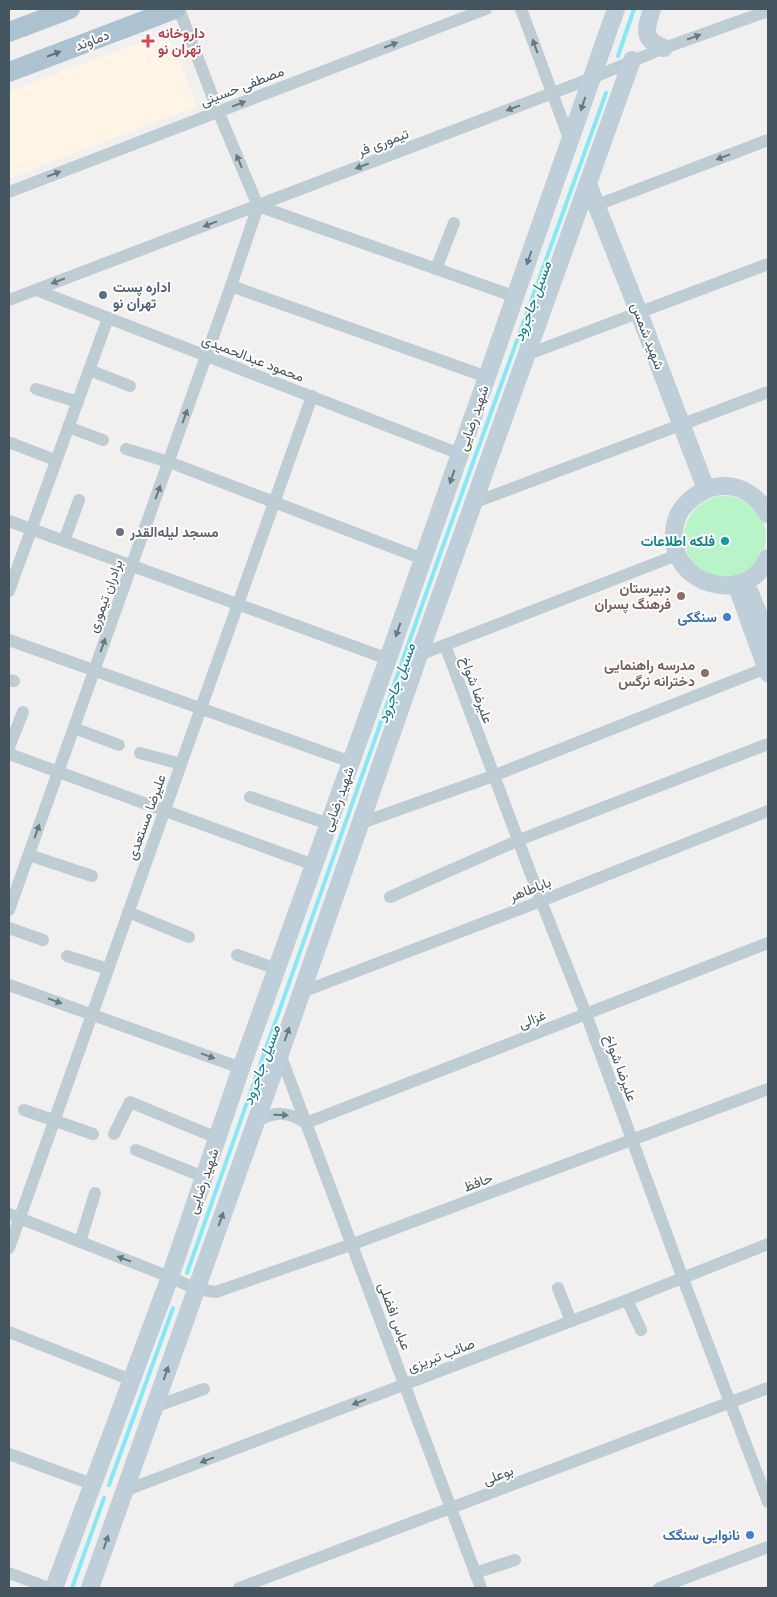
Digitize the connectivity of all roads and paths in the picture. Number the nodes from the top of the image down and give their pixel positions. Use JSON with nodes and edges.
{"nodes":[{"id":1,"x":70,"y":9,"type":"edge"},
{"id":2,"x":177,"y":9,"type":"edge"},
{"id":3,"x":486,"y":9,"type":"edge"},
{"id":4,"x":521,"y":9,"type":"edge"},
{"id":5,"x":616,"y":9,"type":"edge"},
{"id":6,"x":652,"y":9,"type":"edge"},
{"id":7,"x":768,"y":11,"type":"edge"},
{"id":8,"x":36,"y":16,"type":"edge"},
{"id":9,"x":9,"y":32,"type":"edge"},
{"id":10,"x":664,"y":48,"type":"junction"},
{"id":11,"x":632,"y":60,"type":"junction"},
{"id":12,"x":9,"y":72,"type":"edge"},
{"id":13,"x":592,"y":78,"type":"junction"},
{"id":14,"x":552,"y":93,"type":"junction"},
{"id":15,"x":218,"y":112,"type":"junction"},
{"id":16,"x":768,"y":140,"type":"edge"},
{"id":17,"x":570,"y":141,"type":"junction"},
{"id":18,"x":588,"y":184,"type":"junction"},
{"id":19,"x":9,"y":192,"type":"edge"},
{"id":20,"x":597,"y":205,"type":"junction"},
{"id":21,"x":258,"y":206,"type":"junction"},
{"id":22,"x":454,"y":223,"type":"dead end"},
{"id":23,"x":768,"y":264,"type":"edge"},
{"id":24,"x":436,"y":270,"type":"junction"},
{"id":25,"x":231,"y":286,"type":"junction"},
{"id":26,"x":36,"y":290,"type":"junction"},
{"id":27,"x":516,"y":297,"type":"junction"},
{"id":28,"x":9,"y":300,"type":"edge"},
{"id":29,"x":639,"y":313,"type":"junction"},
{"id":30,"x":108,"y":318,"type":"junction"},
{"id":31,"x":206,"y":356,"type":"junction"},
{"id":32,"x":526,"y":356,"type":"junction"},
{"id":33,"x":89,"y":370,"type":"junction"},
{"id":34,"x":487,"y":377,"type":"junction"},
{"id":35,"x":130,"y":386,"type":"dead end"},
{"id":36,"x":36,"y":389,"type":"dead end"},
{"id":37,"x":768,"y":392,"type":"edge"},
{"id":38,"x":312,"y":396,"type":"junction"},
{"id":39,"x":78,"y":402,"type":"junction"},
{"id":40,"x":681,"y":425,"type":"junction"},
{"id":41,"x":68,"y":427,"type":"junction"},
{"id":42,"x":103,"y":440,"type":"dead end"},
{"id":43,"x":10,"y":443,"type":"dead end"},
{"id":44,"x":126,"y":449,"type":"dead end"},
{"id":45,"x":460,"y":454,"type":"junction"},
{"id":46,"x":55,"y":460,"type":"junction"},
{"id":47,"x":168,"y":462,"type":"junction"},
{"id":48,"x":706,"y":489,"type":"junction"},
{"id":49,"x":79,"y":500,"type":"dead end"},
{"id":50,"x":274,"y":502,"type":"junction"},
{"id":51,"x":473,"y":503,"type":"junction"},
{"id":52,"x":768,"y":514,"type":"edge"},
{"id":53,"x":9,"y":521,"type":"edge"},
{"id":54,"x":31,"y":529,"type":"junction"},
{"id":55,"x":64,"y":541,"type":"junction"},
{"id":56,"x":677,"y":554,"type":"junction"},
{"id":57,"x":768,"y":558,"type":"edge"},
{"id":58,"x":423,"y":559,"type":"junction"},
{"id":59,"x":132,"y":566,"type":"junction"},
{"id":60,"x":741,"y":583,"type":"junction"},
{"id":61,"x":9,"y":591,"type":"edge"},
{"id":62,"x":238,"y":604,"type":"junction"},
{"id":63,"x":768,"y":637,"type":"edge"},
{"id":64,"x":9,"y":640,"type":"edge"},
{"id":65,"x":445,"y":645,"type":"junction"},
{"id":66,"x":419,"y":655,"type":"junction"},
{"id":67,"x":388,"y":659,"type":"junction"},
{"id":68,"x":94,"y":671,"type":"junction"},
{"id":69,"x":767,"y":671,"type":"edge"},
{"id":70,"x":201,"y":709,"type":"junction"},
{"id":71,"x":23,"y":712,"type":"dead end"},
{"id":72,"x":74,"y":728,"type":"junction"},
{"id":73,"x":768,"y":744,"type":"edge"},
{"id":74,"x":119,"y":745,"type":"dead end"},
{"id":75,"x":9,"y":747,"type":"edge"},
{"id":76,"x":140,"y":753,"type":"dead end"},
{"id":77,"x":9,"y":754,"type":"edge"},
{"id":78,"x":351,"y":762,"type":"junction"},
{"id":79,"x":181,"y":764,"type":"junction"},
{"id":80,"x":58,"y":772,"type":"junction"},
{"id":81,"x":493,"y":776,"type":"junction"},
{"id":82,"x":250,"y":797,"type":"dead end"},
{"id":83,"x":164,"y":811,"type":"junction"},
{"id":84,"x":768,"y":811,"type":"edge"},
{"id":85,"x":361,"y":823,"type":"junction"},
{"id":86,"x":329,"y":824,"type":"junction"},
{"id":87,"x":519,"y":840,"type":"junction"},
{"id":88,"x":29,"y":854,"type":"junction"},
{"id":89,"x":314,"y":865,"type":"junction"},
{"id":90,"x":9,"y":871,"type":"edge"},
{"id":91,"x":21,"y":875,"type":"junction"},
{"id":92,"x":92,"y":876,"type":"dead end"},
{"id":93,"x":390,"y":897,"type":"dead end"},
{"id":94,"x":541,"y":901,"type":"junction"},
{"id":95,"x":9,"y":910,"type":"edge"},
{"id":96,"x":128,"y":912,"type":"junction"},
{"id":97,"x":9,"y":928,"type":"edge"},
{"id":98,"x":189,"y":937,"type":"dead end"},
{"id":99,"x":44,"y":940,"type":"dead end"},
{"id":100,"x":768,"y":943,"type":"edge"},
{"id":101,"x":238,"y":955,"type":"dead end"},
{"id":102,"x":67,"y":956,"type":"dead end"},
{"id":103,"x":108,"y":969,"type":"junction"},
{"id":104,"x":277,"y":969,"type":"junction"},
{"id":105,"x":9,"y":985,"type":"edge"},
{"id":106,"x":302,"y":992,"type":"junction"},
{"id":107,"x":92,"y":1014,"type":"junction"},
{"id":108,"x":586,"y":1014,"type":"junction"},
{"id":109,"x":280,"y":1054,"type":"junction"},
{"id":110,"x":241,"y":1068,"type":"junction"},
{"id":111,"x":768,"y":1089,"type":"edge"},
{"id":112,"x":24,"y":1110,"type":"dead end"},
{"id":113,"x":54,"y":1120,"type":"junction"},
{"id":114,"x":256,"y":1122,"type":"junction"},
{"id":115,"x":306,"y":1123,"type":"junction"},
{"id":116,"x":93,"y":1134,"type":"dead end"},
{"id":117,"x":114,"y":1134,"type":"dead end"},
{"id":118,"x":218,"y":1138,"type":"junction"},
{"id":119,"x":631,"y":1140,"type":"junction"},
{"id":120,"x":136,"y":1150,"type":"dead end"},
{"id":121,"x":204,"y":1177,"type":"junction"},
{"id":122,"x":95,"y":1193,"type":"dead end"},
{"id":123,"x":14,"y":1216,"type":"edge"},
{"id":124,"x":80,"y":1242,"type":"junction"},
{"id":125,"x":353,"y":1244,"type":"junction"},
{"id":126,"x":768,"y":1244,"type":"edge"},
{"id":127,"x":9,"y":1248,"type":"edge"},
{"id":128,"x":170,"y":1277,"type":"junction"},
{"id":129,"x":683,"y":1278,"type":"junction"},
{"id":130,"x":558,"y":1288,"type":"dead end"},
{"id":131,"x":196,"y":1289,"type":"junction"},
{"id":132,"x":627,"y":1300,"type":"junction"},
{"id":133,"x":571,"y":1321,"type":"junction"},
{"id":134,"x":641,"y":1330,"type":"dead end"},
{"id":135,"x":9,"y":1332,"type":"edge"},
{"id":136,"x":131,"y":1380,"type":"junction"},
{"id":137,"x":404,"y":1385,"type":"junction"},
{"id":138,"x":768,"y":1388,"type":"edge"},
{"id":139,"x":204,"y":1389,"type":"dead end"},
{"id":140,"x":731,"y":1404,"type":"junction"},
{"id":141,"x":154,"y":1407,"type":"junction"},
{"id":142,"x":9,"y":1454,"type":"edge"},
{"id":143,"x":92,"y":1484,"type":"junction"},
{"id":144,"x":124,"y":1491,"type":"junction"},
{"id":145,"x":768,"y":1502,"type":"edge"},
{"id":146,"x":451,"y":1508,"type":"junction"},
{"id":147,"x":768,"y":1547,"type":"edge"},
{"id":148,"x":515,"y":1560,"type":"dead end"},
{"id":149,"x":9,"y":1573,"type":"edge"},
{"id":150,"x":475,"y":1573,"type":"junction"},
{"id":151,"x":49,"y":1588,"type":"edge"},
{"id":152,"x":54,"y":1588,"type":"edge"},
{"id":153,"x":90,"y":1588,"type":"edge"},
{"id":154,"x":239,"y":1588,"type":"edge"},
{"id":155,"x":481,"y":1588,"type":"edge"},
{"id":156,"x":659,"y":1588,"type":"edge"}],
"edges":[{"from":1,"to":8,"type":"main road"},
{"from":12,"to":2,"type":"main road","name":"دماوند","one_way":true},
{"from":2,"to":15,"type":"street"},
{"from":15,"to":3,"type":"street","name":"مصطفی حسینی","one_way":true},
{"from":14,"to":4,"type":"street","one_way":true},
{"from":5,"to":13,"type":"main road","name":"شهید رضایی"},
{"from":6,"to":10,"type":"main road"},
{"from":10,"to":7,"type":"street","name":"تیموری فر","one_way":true},
{"from":8,"to":9,"type":"main road"},
{"from":10,"to":11,"type":"street","name":"تیموری فر"},
{"from":11,"to":13,"type":"street","name":"تیموری فر"},
{"from":11,"to":18,"type":"main road","name":"شهید رضایی"},
{"from":13,"to":14,"type":"street","name":"تیموری فر"},
{"from":13,"to":17,"type":"main road","name":"شهید رضایی","one_way":true},
{"from":14,"to":17,"type":"street"},
{"from":14,"to":21,"type":"street","name":"تیموری فر","one_way":true},
{"from":19,"to":15,"type":"street","name":"مصطفی حسینی","one_way":true},
{"from":21,"to":15,"type":"street","one_way":true},
{"from":16,"to":20,"type":"street","one_way":true},
{"from":17,"to":27,"type":"main road","name":"شهید رضایی","one_way":true},
{"from":18,"to":20,"type":"main road","name":"شهید شمس"},
{"from":18,"to":32,"type":"main road","name":"شهید رضایی"},
{"from":20,"to":29,"type":"main road","name":"شهید شمس"},
{"from":21,"to":24,"type":"street"},
{"from":21,"to":25,"type":"street","name":"برادران تیموری"},
{"from":21,"to":26,"type":"street","name":"تیموری فر","one_way":true},
{"from":22,"to":24,"type":"street"},
{"from":23,"to":29,"type":"street"},
{"from":24,"to":27,"type":"street"},
{"from":25,"to":31,"type":"street","name":"برادران تیموری"},
{"from":25,"to":34,"type":"street"},
{"from":26,"to":28,"type":"street","name":"تیموری فر"},
{"from":26,"to":30,"type":"street","name":"محمود عبدالحمیدی"},
{"from":27,"to":34,"type":"main road","name":"شهید رضایی"},
{"from":29,"to":32,"type":"street"},
{"from":29,"to":40,"type":"main road","name":"شهید شمس"},
{"from":30,"to":31,"type":"street","name":"محمود عبدالحمیدی"},
{"from":30,"to":33,"type":"street"},
{"from":31,"to":38,"type":"street","name":"محمود عبدالحمیدی"},
{"from":47,"to":31,"type":"street","name":"برادران تیموری","one_way":true},
{"from":32,"to":51,"type":"main road","name":"شهید رضایی"},
{"from":33,"to":35,"type":"street"},
{"from":33,"to":39,"type":"street"},
{"from":34,"to":45,"type":"main road","name":"شهید رضایی"},
{"from":36,"to":39,"type":"street"},
{"from":37,"to":40,"type":"street"},
{"from":38,"to":45,"type":"street","name":"محمود عبدالحمیدی"},
{"from":38,"to":50,"type":"street","name":"علیرضا مستعدی"},
{"from":39,"to":41,"type":"street"},
{"from":40,"to":48,"type":"main road","name":"شهید شمس"},
{"from":40,"to":51,"type":"street"},
{"from":41,"to":42,"type":"street"},
{"from":41,"to":46,"type":"street"},
{"from":43,"to":46,"type":"street"},
{"from":44,"to":47,"type":"street"},
{"from":45,"to":58,"type":"main road","name":"شهید رضایی","one_way":true},
{"from":46,"to":54,"type":"street"},
{"from":47,"to":50,"type":"street"},
{"from":59,"to":47,"type":"street","name":"برادران تیموری","one_way":true},
{"from":48,"to":52,"type":"main road"},
{"from":48,"to":56,"type":"main road"},
{"from":49,"to":55,"type":"street"},
{"from":50,"to":58,"type":"street"},
{"from":50,"to":62,"type":"street","name":"علیرضا مستعدی"},
{"from":51,"to":66,"type":"main road","name":"شهید رضایی"},
{"from":53,"to":54,"type":"street"},
{"from":54,"to":55,"type":"street"},
{"from":54,"to":61,"type":"street"},
{"from":55,"to":59,"type":"street"},
{"from":56,"to":60,"type":"main road"},
{"from":56,"to":65,"type":"street"},
{"from":57,"to":60,"type":"main road"},
{"from":58,"to":67,"type":"main road","name":"شهید رضایی","one_way":true},
{"from":59,"to":62,"type":"street"},
{"from":68,"to":59,"type":"street","name":"برادران تیموری","one_way":true},
{"from":60,"to":63,"type":"main road"},
{"from":60,"to":69,"type":"main road"},
{"from":62,"to":67,"type":"street"},
{"from":62,"to":70,"type":"street","name":"علیرضا مستعدی"},
{"from":64,"to":68,"type":"street"},
{"from":65,"to":66,"type":"street"},
{"from":65,"to":81,"type":"street","name":"علیرضا شواخ"},
{"from":66,"to":85,"type":"main road","name":"شهید رضایی"},
{"from":67,"to":78,"type":"main road","name":"شهید رضایی"},
{"from":68,"to":70,"type":"street"},
{"from":68,"to":72,"type":"street","name":"برادران تیموری"},
{"from":69,"to":81,"type":"street"},
{"from":70,"to":78,"type":"street"},
{"from":70,"to":79,"type":"street","name":"علیرضا مستعدی"},
{"from":71,"to":75,"type":"street"},
{"from":72,"to":74,"type":"street"},
{"from":72,"to":80,"type":"street","name":"برادران تیموری"},
{"from":73,"to":87,"type":"street"},
{"from":76,"to":79,"type":"street"},
{"from":77,"to":80,"type":"street"},
{"from":78,"to":86,"type":"main road","name":"شهید رضایی"},
{"from":79,"to":83,"type":"street","name":"علیرضا مستعدی"},
{"from":80,"to":83,"type":"street"},
{"from":88,"to":80,"type":"street","name":"برادران تیموری","one_way":true},
{"from":81,"to":85,"type":"street"},
{"from":81,"to":87,"type":"street","name":"علیرضا شواخ"},
{"from":82,"to":86,"type":"street"},
{"from":83,"to":89,"type":"street"},
{"from":83,"to":96,"type":"street","name":"علیرضا مستعدی"},
{"from":84,"to":94,"type":"street","name":"باباطاهر"},
{"from":85,"to":106,"type":"main road","name":"شهید رضایی"},
{"from":86,"to":89,"type":"main road","name":"شهید رضایی"},
{"from":87,"to":93,"type":"street"},
{"from":87,"to":94,"type":"street","name":"علیرضا شواخ"},
{"from":88,"to":91,"type":"street","name":"برادران تیموری"},
{"from":88,"to":92,"type":"street"},
{"from":89,"to":104,"type":"main road","name":"شهید رضایی"},
{"from":90,"to":91,"type":"street"},
{"from":91,"to":95,"type":"street","name":"برادران تیموری"},
{"from":94,"to":106,"type":"street","name":"باباطاهر"},
{"from":94,"to":108,"type":"street","name":"علیرضا شواخ"},
{"from":96,"to":98,"type":"street"},
{"from":96,"to":103,"type":"street","name":"علیرضا مستعدی"},
{"from":97,"to":99,"type":"street"},
{"from":100,"to":108,"type":"street","name":"غزالی"},
{"from":101,"to":104,"type":"street"},
{"from":102,"to":103,"type":"street"},
{"from":103,"to":107,"type":"street","name":"علیرضا مستعدی"},
{"from":104,"to":110,"type":"main road","name":"شهید رضایی"},
{"from":105,"to":107,"type":"street","one_way":true},
{"from":109,"to":106,"type":"main road","name":"شهید رضایی","one_way":true},
{"from":107,"to":110,"type":"street","one_way":true},
{"from":107,"to":113,"type":"street","name":"علیرضا مستعدی"},
{"from":108,"to":115,"type":"street","name":"غزالی"},
{"from":108,"to":119,"type":"street","name":"علیرضا شواخ"},
{"from":109,"to":114,"type":"main road","name":"شهید رضایی"},
{"from":109,"to":115,"type":"street","name":"عباس افضلی"},
{"from":110,"to":118,"type":"main road","name":"شهید رضایی"},
{"from":111,"to":119,"type":"street","name":"حافظ"},
{"from":112,"to":113,"type":"street"},
{"from":113,"to":116,"type":"street"},
{"from":113,"to":123,"type":"street","name":"علیرضا مستعدی"},
{"from":114,"to":115,"type":"street","one_way":true},
{"from":131,"to":114,"type":"main road","name":"شهید رضایی","one_way":true},
{"from":115,"to":125,"type":"street","name":"عباس افضلی"},
{"from":117,"to":118,"type":"street"},
{"from":118,"to":121,"type":"main road","name":"شهید رضایی"},
{"from":119,"to":125,"type":"street","name":"حافظ"},
{"from":119,"to":129,"type":"street","name":"علیرضا شواخ"},
{"from":120,"to":121,"type":"street"},
{"from":121,"to":128,"type":"main road","name":"شهید رضایی"},
{"from":122,"to":124,"type":"street"},
{"from":123,"to":124,"type":"street"},
{"from":123,"to":127,"type":"street","name":"علیرضا مستعدی"},
{"from":128,"to":124,"type":"street","one_way":true},
{"from":125,"to":131,"type":"street","name":"حافظ"},
{"from":125,"to":137,"type":"street","name":"عباس افضلی"},
{"from":126,"to":129,"type":"street","name":"صائب تبریزی"},
{"from":128,"to":131,"type":"street"},
{"from":128,"to":136,"type":"main road","name":"شهید رضایی"},
{"from":129,"to":132,"type":"street","name":"صائب تبریزی"},
{"from":129,"to":140,"type":"street","name":"علیرضا شواخ"},
{"from":130,"to":133,"type":"street"},
{"from":141,"to":131,"type":"main road","name":"شهید رضایی","one_way":true},
{"from":132,"to":133,"type":"street","name":"صائب تبریزی"},
{"from":132,"to":134,"type":"street"},
{"from":133,"to":137,"type":"street","name":"صائب تبریزی"},
{"from":135,"to":136,"type":"street"},
{"from":136,"to":143,"type":"main road","name":"شهید رضایی"},
{"from":137,"to":144,"type":"street","name":"صائب تبریزی","one_way":true},
{"from":137,"to":146,"type":"street","name":"عباس افضلی"},
{"from":138,"to":140,"type":"street","name":"بوعلی"},
{"from":139,"to":141,"type":"street"},
{"from":140,"to":145,"type":"street","name":"علیرضا شواخ"},
{"from":140,"to":146,"type":"street","name":"بوعلی"},
{"from":141,"to":144,"type":"main road","name":"شهید رضایی"},
{"from":142,"to":143,"type":"street"},
{"from":143,"to":152,"type":"main road","name":"شهید رضایی"},
{"from":153,"to":144,"type":"main road","name":"شهید رضایی","one_way":true},
{"from":146,"to":150,"type":"street","name":"عباس افضلی"},
{"from":146,"to":154,"type":"street","name":"بوعلی"},
{"from":147,"to":156,"type":"street"},
{"from":148,"to":150,"type":"street"},
{"from":149,"to":151,"type":"street"},
{"from":150,"to":155,"type":"street","name":"عباس افضلی"}]}
